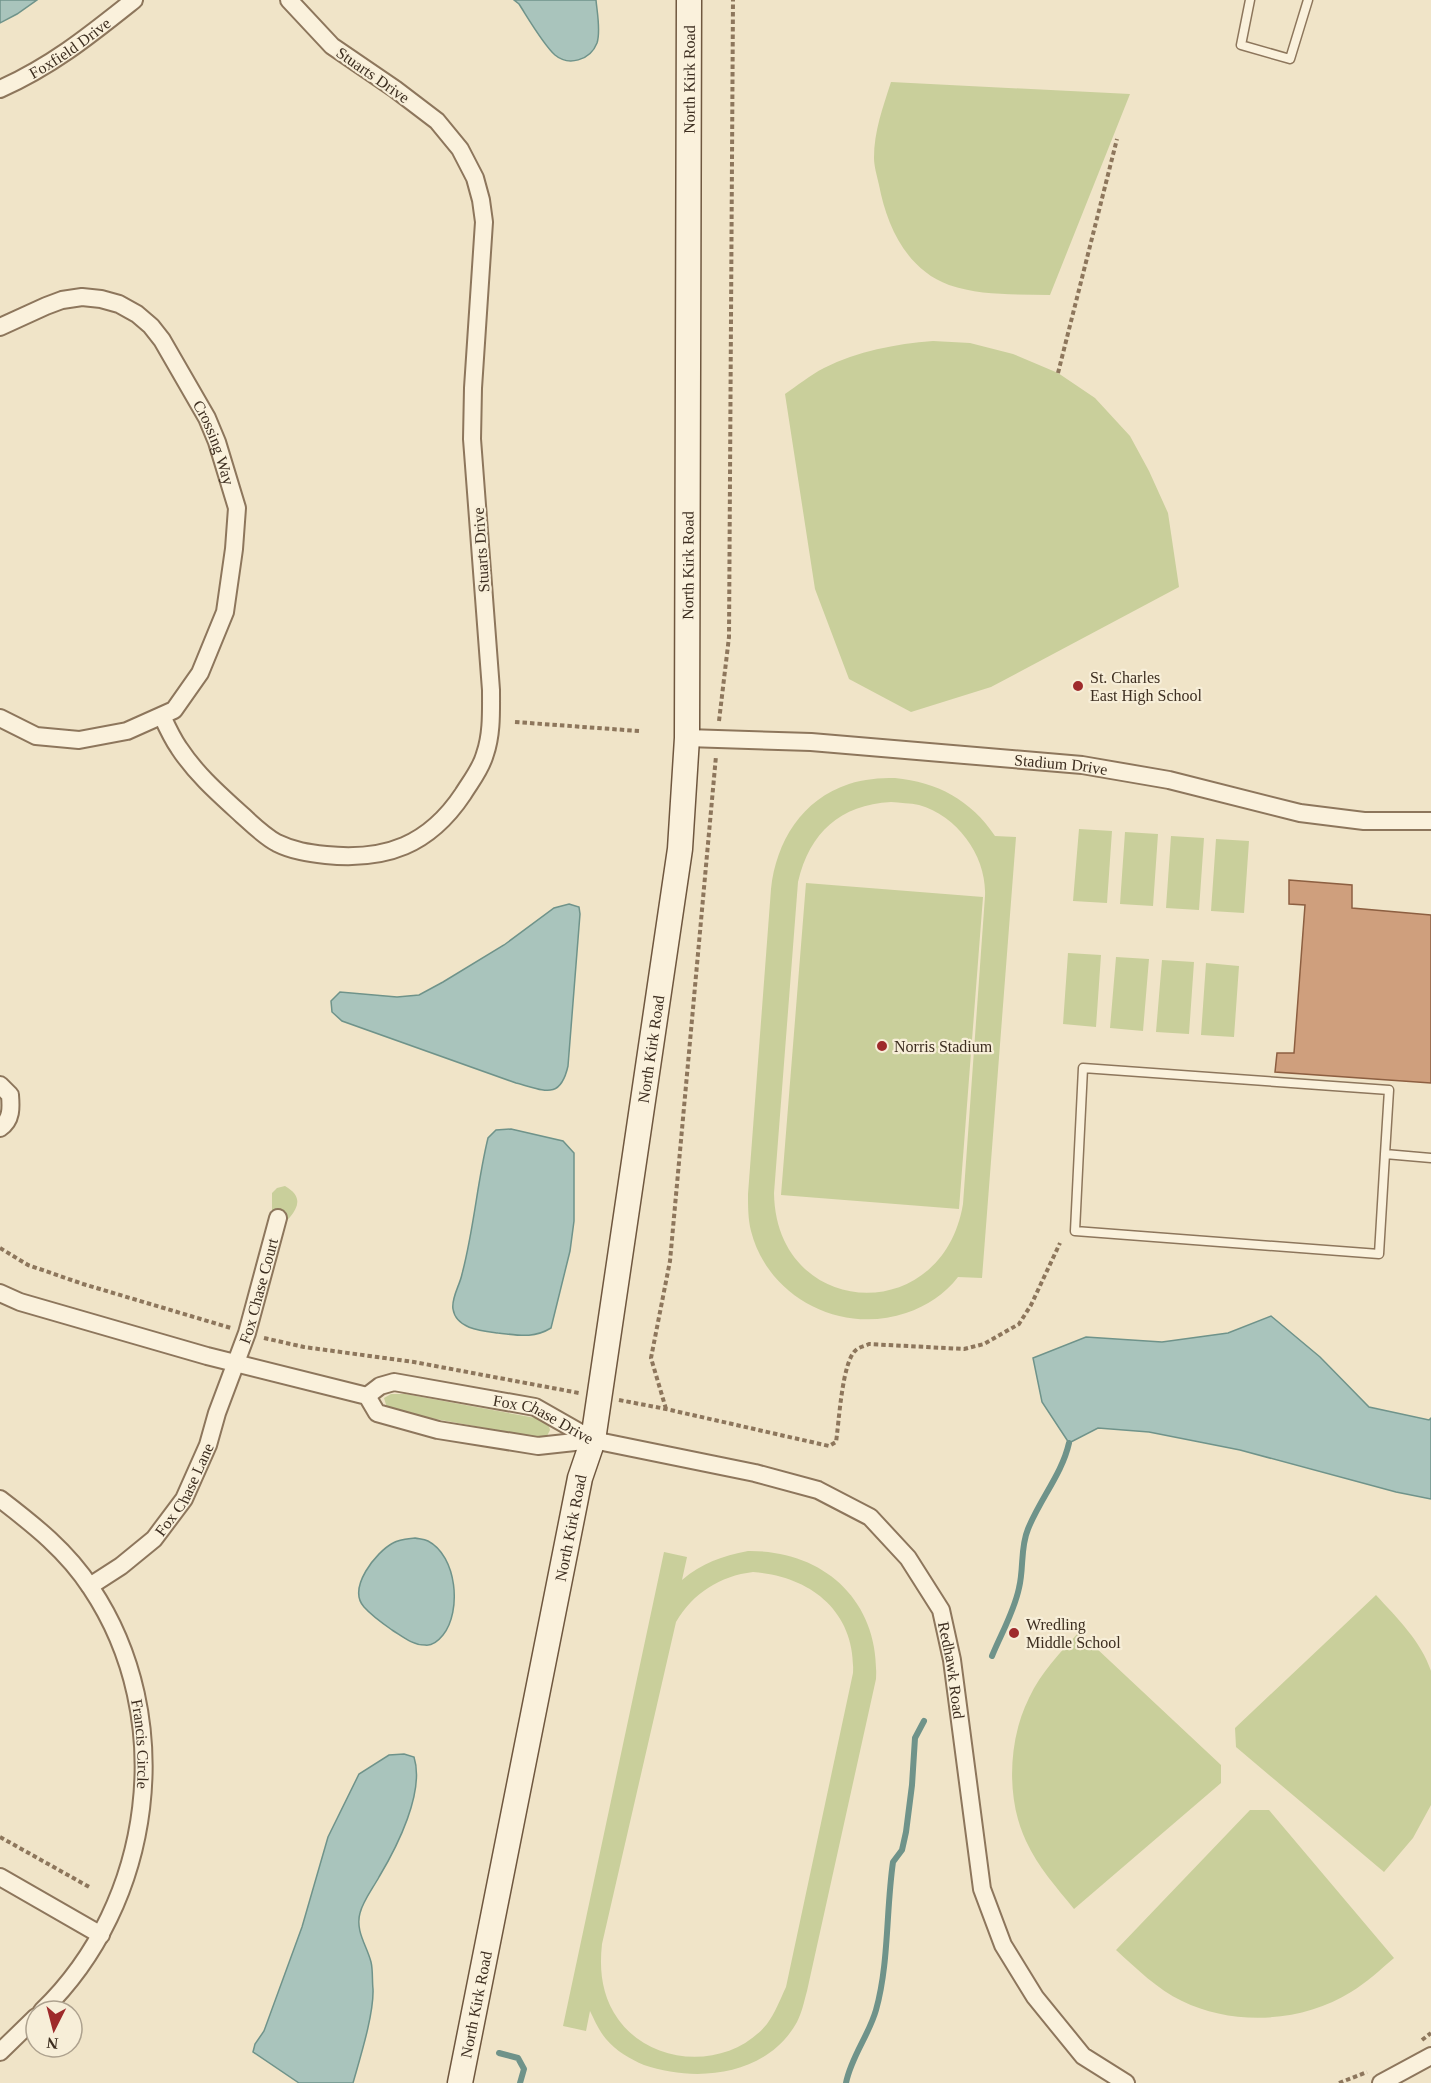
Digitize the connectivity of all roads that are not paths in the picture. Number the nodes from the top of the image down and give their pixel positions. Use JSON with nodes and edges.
{"nodes":[{"id":1,"x":134,"y":0,"type":"edge"},
{"id":2,"x":289,"y":0,"type":"edge"},
{"id":3,"x":689,"y":0,"type":"edge"},
{"id":4,"x":1250,"y":0,"type":"edge"},
{"id":5,"x":1308,"y":0,"type":"edge"},
{"id":6,"x":0,"y":88,"type":"edge"},
{"id":7,"x":0,"y":327,"type":"edge"},
{"id":8,"x":162,"y":716,"type":"junction"},
{"id":9,"x":0,"y":718,"type":"edge"},
{"id":10,"x":687,"y":738,"type":"junction"},
{"id":11,"x":1431,"y":821,"type":"edge"},
{"id":12,"x":0,"y":1085,"type":"edge"},
{"id":13,"x":0,"y":1128,"type":"edge"},
{"id":14,"x":1385,"y":1154,"type":"junction"},
{"id":15,"x":1431,"y":1158,"type":"edge"},
{"id":16,"x":278,"y":1218,"type":"dead end"},
{"id":17,"x":0,"y":1293,"type":"edge"},
{"id":18,"x":235,"y":1363,"type":"junction"},
{"id":19,"x":367,"y":1396,"type":"junction"},
{"id":20,"x":593,"y":1440,"type":"junction"},
{"id":21,"x":0,"y":1499,"type":"edge"},
{"id":22,"x":90,"y":1586,"type":"junction"},
{"id":23,"x":0,"y":1877,"type":"edge"},
{"id":24,"x":101,"y":1935,"type":"junction"},
{"id":25,"x":53,"y":1999,"type":"edge"},
{"id":26,"x":24,"y":2029,"type":"edge"},
{"id":27,"x":0,"y":2052,"type":"edge"},
{"id":28,"x":1431,"y":2056,"type":"edge"},
{"id":29,"x":460,"y":2083,"type":"edge"},
{"id":30,"x":1126,"y":2083,"type":"edge"},
{"id":31,"x":1381,"y":2083,"type":"edge"}],
"edges":[{"from":1,"to":6,"type":"street","name":"Foxfield Drive"},
{"from":2,"to":8,"type":"street","name":"Stuarts Drive"},
{"from":3,"to":10,"type":"main road","name":"North Kirk Road"},
{"from":4,"to":5,"type":"lane"},
{"from":7,"to":8,"type":"street","name":"Crossing Way"},
{"from":8,"to":9,"type":"street","name":"Crossing Way"},
{"from":10,"to":11,"type":"street","name":"Stadium Drive"},
{"from":10,"to":20,"type":"main road","name":"North Kirk Road"},
{"from":12,"to":13,"type":"street"},
{"from":14,"to":14,"type":"lane"},
{"from":14,"to":15,"type":"lane"},
{"from":16,"to":18,"type":"street","name":"Fox Chase Court"},
{"from":17,"to":18,"type":"street"},
{"from":18,"to":19,"type":"street"},
{"from":18,"to":22,"type":"street","name":"Fox Chase Lane"},
{"from":19,"to":20,"type":"street","name":"Fox Chase Drive"},
{"from":19,"to":20,"type":"street","name":"Fox Chase Drive"},
{"from":20,"to":29,"type":"main road","name":"North Kirk Road"},
{"from":20,"to":30,"type":"street","name":"Redhawk Road"},
{"from":21,"to":22,"type":"street","name":"Francis Circle"},
{"from":22,"to":24,"type":"street","name":"Francis Circle"},
{"from":23,"to":24,"type":"street"},
{"from":24,"to":25,"type":"street","name":"Francis Circle"},
{"from":26,"to":27,"type":"street"},
{"from":28,"to":31,"type":"street"}]}
